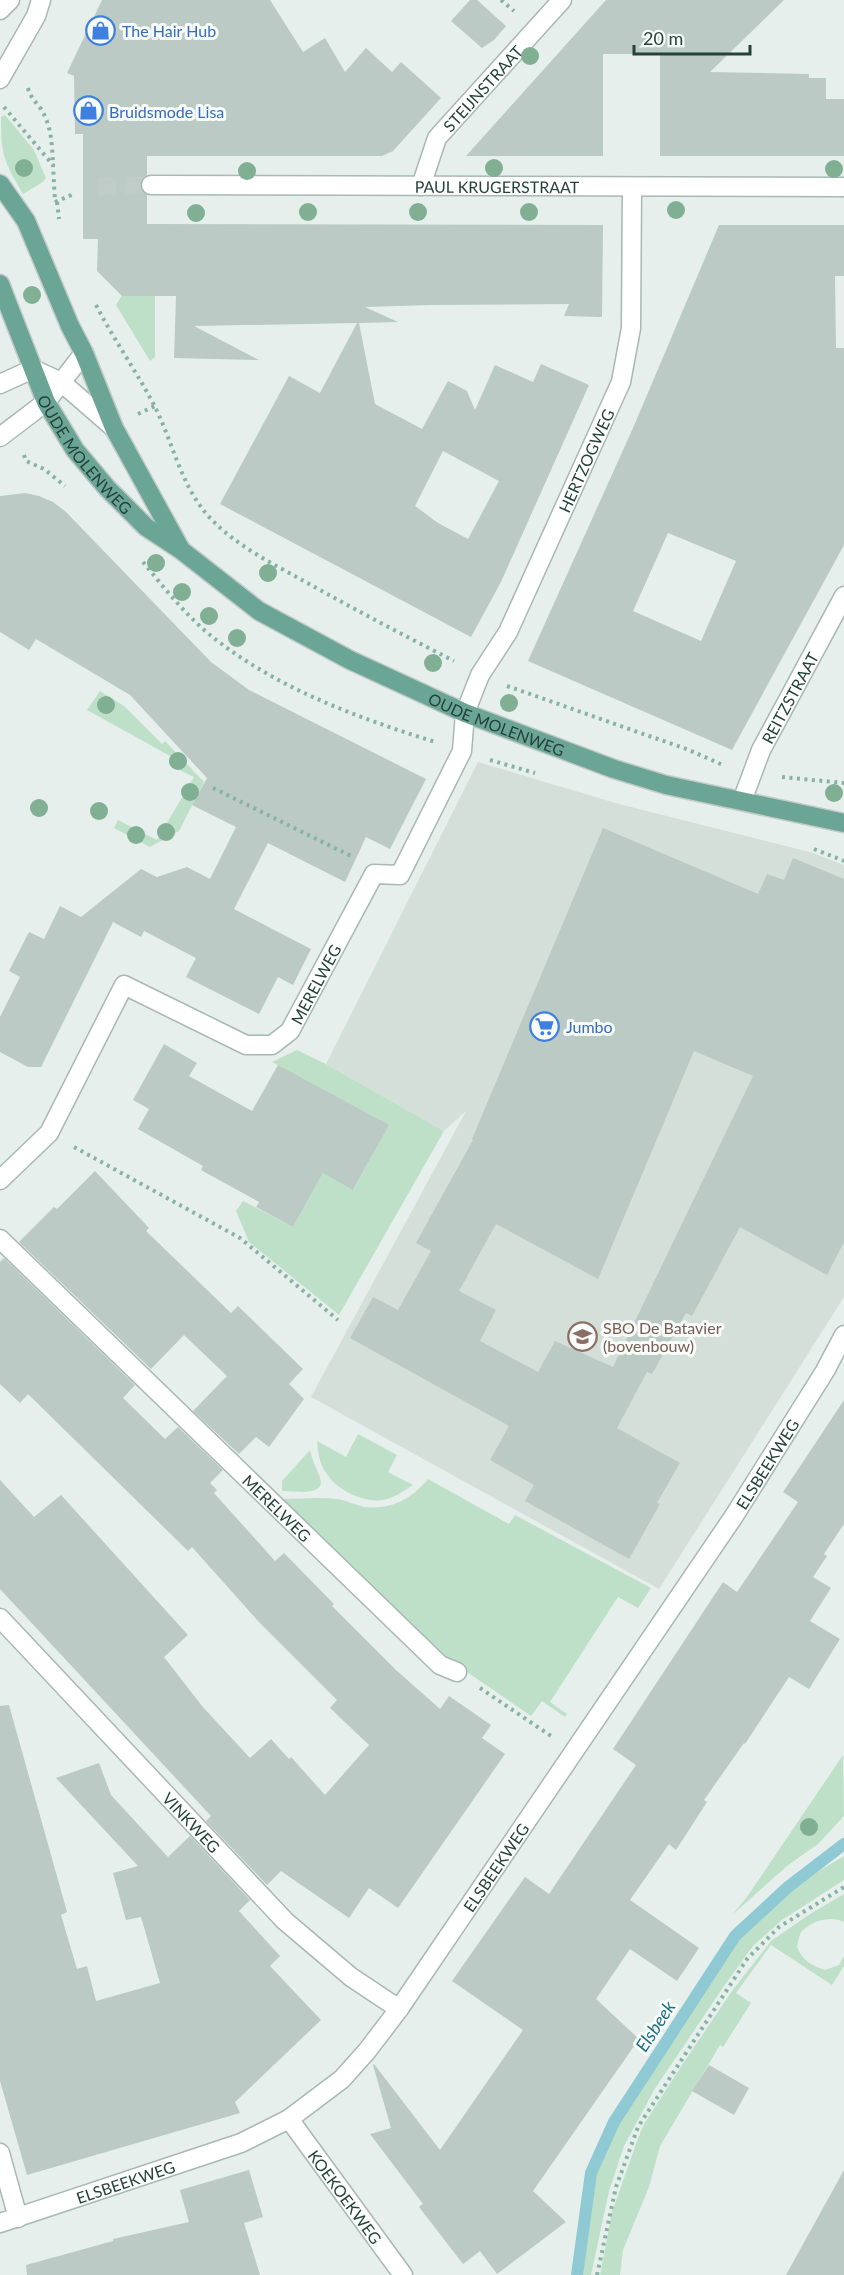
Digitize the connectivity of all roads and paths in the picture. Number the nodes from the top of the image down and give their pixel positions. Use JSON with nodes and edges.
{"nodes":[{"id":1,"x":10,"y":0,"type":"edge"},
{"id":2,"x":41,"y":0,"type":"edge"},
{"id":3,"x":562,"y":0,"type":"edge"},
{"id":4,"x":0,"y":10,"type":"edge"},
{"id":5,"x":0,"y":80,"type":"edge"},
{"id":6,"x":28,"y":86,"type":"dead end"},
{"id":7,"x":0,"y":103,"type":"edge"},
{"id":8,"x":53,"y":165,"type":"junction"},
{"id":9,"x":0,"y":184,"type":"edge"},
{"id":10,"x":151,"y":185,"type":"tunnel mouth"},
{"id":11,"x":421,"y":186,"type":"junction"},
{"id":12,"x":844,"y":187,"type":"edge"},
{"id":13,"x":632,"y":188,"type":"junction"},
{"id":14,"x":74,"y":194,"type":"dead end"},
{"id":15,"x":0,"y":284,"type":"edge"},
{"id":16,"x":110,"y":332,"type":"dead end"},
{"id":17,"x":84,"y":353,"type":"junction"},
{"id":18,"x":33,"y":369,"type":"junction"},
{"id":19,"x":61,"y":382,"type":"junction"},
{"id":20,"x":0,"y":384,"type":"edge"},
{"id":21,"x":46,"y":402,"type":"junction"},
{"id":22,"x":114,"y":428,"type":"junction"},
{"id":23,"x":6,"y":432,"type":"edge"},
{"id":24,"x":194,"y":498,"type":"dead end"},
{"id":25,"x":181,"y":550,"type":"junction"},
{"id":26,"x":844,"y":596,"type":"edge"},
{"id":27,"x":465,"y":713,"type":"junction"},
{"id":28,"x":213,"y":788,"type":"dead end"},
{"id":29,"x":742,"y":801,"type":"junction"},
{"id":30,"x":844,"y":823,"type":"edge"},
{"id":31,"x":374,"y":874,"type":"junction"},
{"id":32,"x":49,"y":1133,"type":"junction"},
{"id":33,"x":0,"y":1180,"type":"edge"},
{"id":34,"x":0,"y":1239,"type":"edge"},
{"id":35,"x":338,"y":1320,"type":"dead end"},
{"id":36,"x":844,"y":1335,"type":"edge"},
{"id":37,"x":0,"y":1618,"type":"edge"},
{"id":38,"x":457,"y":1672,"type":"joint"},
{"id":39,"x":574,"y":1751,"type":"junction"},
{"id":40,"x":844,"y":1887,"type":"edge"},
{"id":41,"x":399,"y":2009,"type":"junction"},
{"id":42,"x":289,"y":2119,"type":"junction"},
{"id":43,"x":0,"y":2153,"type":"edge"},
{"id":44,"x":18,"y":2218,"type":"junction"},
{"id":45,"x":0,"y":2223,"type":"edge"},
{"id":46,"x":404,"y":2275,"type":"edge"},
{"id":47,"x":597,"y":2275,"type":"edge"}],
"edges":[{"from":1,"to":4,"type":"street"},
{"from":2,"to":5,"type":"street"},
{"from":3,"to":11,"type":"street","name":"STEIJNSTRAAT"},
{"from":6,"to":8,"type":"path"},
{"from":7,"to":8,"type":"path"},
{"from":8,"to":14,"type":"path"},
{"from":9,"to":17,"type":"main road","name":"OUDE MOLENWEG"},
{"from":10,"to":11,"type":"street","name":"PAUL KRUGERSTRAAT"},
{"from":11,"to":13,"type":"street","name":"PAUL KRUGERSTRAAT"},
{"from":12,"to":13,"type":"street","name":"PAUL KRUGERSTRAAT"},
{"from":13,"to":27,"type":"street","name":"HERTZOGWEG"},
{"from":15,"to":18,"type":"main road","name":"OUDE MOLENWEG"},
{"from":16,"to":24,"type":"path"},
{"from":17,"to":19,"type":"street"},
{"from":17,"to":22,"type":"main road","name":"OUDE MOLENWEG"},
{"from":18,"to":19,"type":"street","name":"OUDE MOLENWEG"},
{"from":18,"to":20,"type":"street"},
{"from":18,"to":21,"type":"main road","name":"OUDE MOLENWEG"},
{"from":19,"to":21,"type":"street"},
{"from":19,"to":22,"type":"street","name":"OUDE MOLENWEG"},
{"from":21,"to":23,"type":"street"},
{"from":21,"to":25,"type":"main road","name":"OUDE MOLENWEG"},
{"from":22,"to":25,"type":"main road","name":"OUDE MOLENWEG"},
{"from":25,"to":27,"type":"main road","name":"OUDE MOLENWEG"},
{"from":26,"to":29,"type":"street","name":"REITZSTRAAT"},
{"from":27,"to":29,"type":"main road","name":"OUDE MOLENWEG"},
{"from":27,"to":31,"type":"street"},
{"from":28,"to":31,"type":"path"},
{"from":29,"to":30,"type":"main road","name":"OUDE MOLENWEG"},
{"from":31,"to":32,"type":"street","name":"MERELWEG"},
{"from":32,"to":33,"type":"street","name":"MERELWEG"},
{"from":32,"to":35,"type":"path"},
{"from":34,"to":38,"type":"street","name":"MERELWEG"},
{"from":36,"to":39,"type":"street","name":"ELSBEEKWEG"},
{"from":37,"to":41,"type":"street","name":"VINKWEG"},
{"from":38,"to":39,"type":"path"},
{"from":39,"to":41,"type":"street","name":"ELSBEEKWEG"},
{"from":40,"to":47,"type":"path"},
{"from":41,"to":42,"type":"street","name":"ELSBEEKWEG"},
{"from":42,"to":44,"type":"street","name":"ELSBEEKWEG"},
{"from":42,"to":46,"type":"street","name":"KOEKOEKWEG"},
{"from":43,"to":44,"type":"street"},
{"from":44,"to":45,"type":"street","name":"ELSBEEKWEG"}]}
